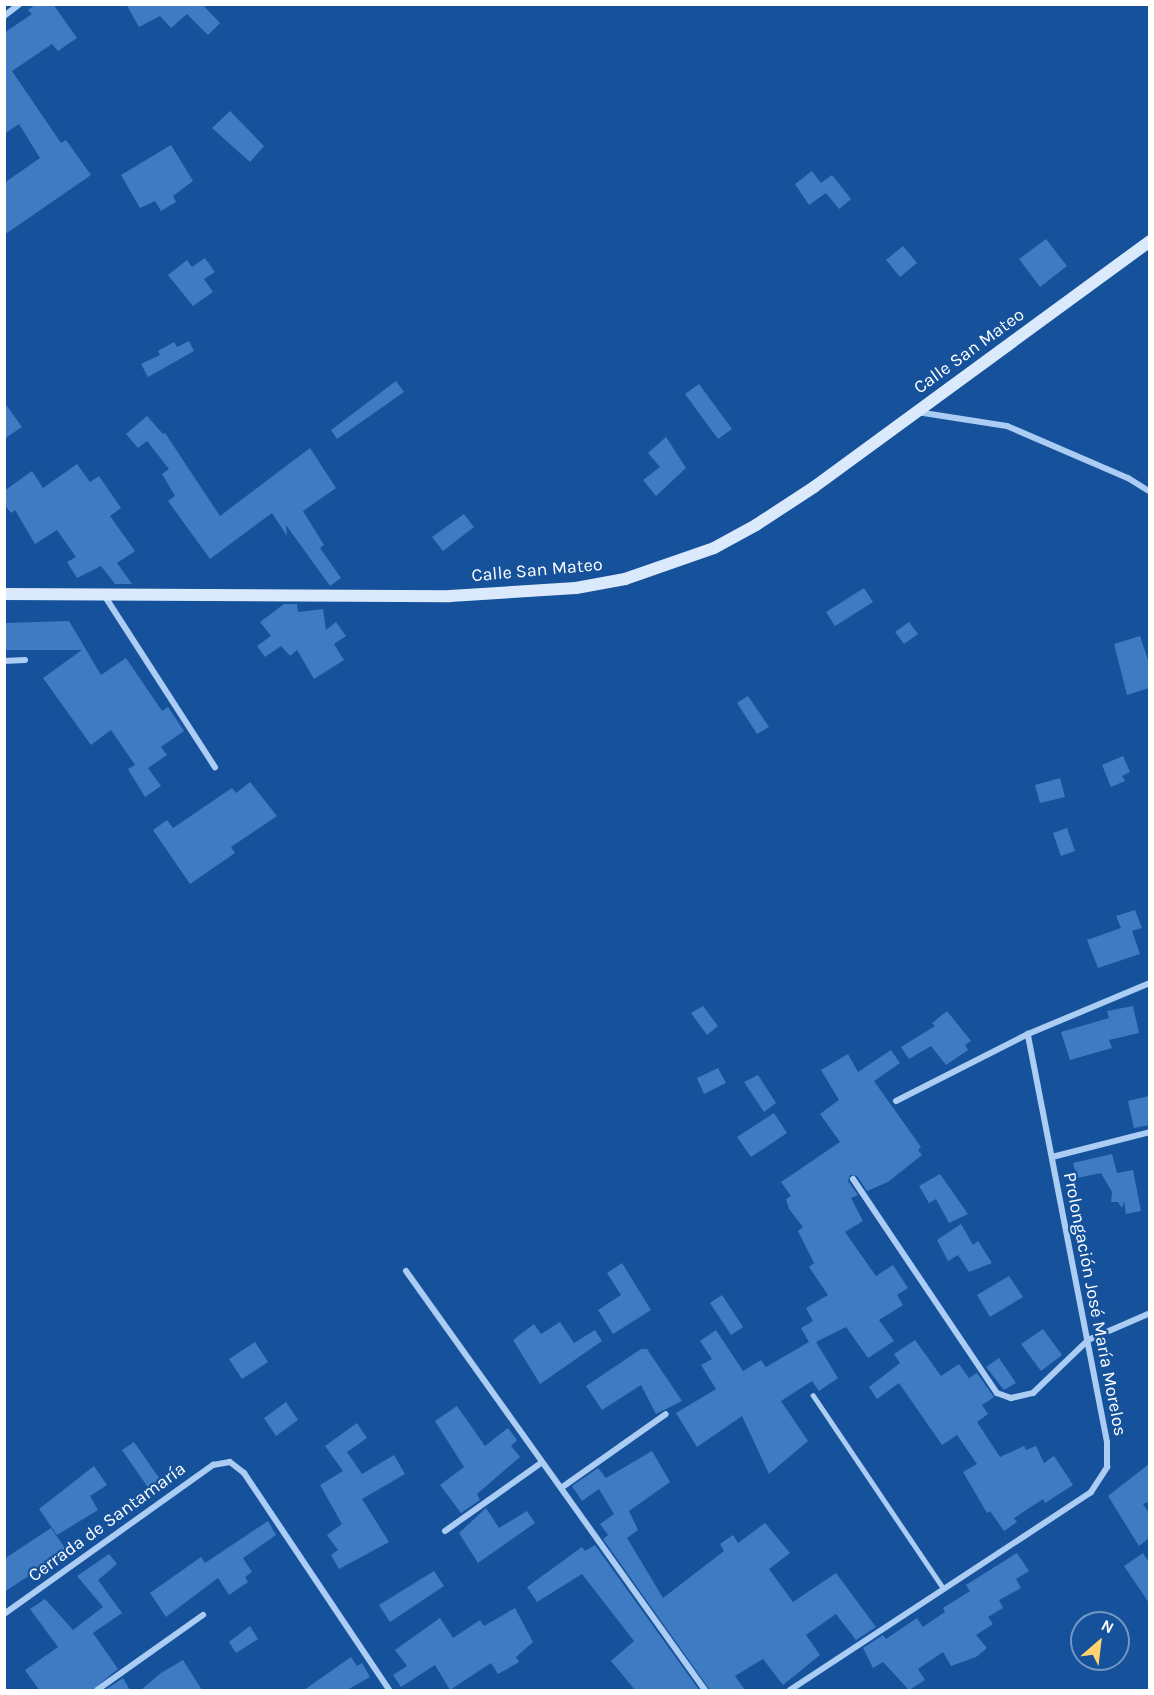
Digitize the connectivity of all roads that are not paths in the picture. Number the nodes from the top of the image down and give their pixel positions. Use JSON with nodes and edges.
{"nodes":[{"id":1,"x":20,"y":4,"type":"edge"},
{"id":2,"x":4,"y":16,"type":"edge"},
{"id":3,"x":1149,"y":241,"type":"edge"},
{"id":4,"x":916,"y":412,"type":"junction"},
{"id":5,"x":1149,"y":492,"type":"edge"},
{"id":6,"x":4,"y":594,"type":"edge"},
{"id":7,"x":104,"y":596,"type":"junction"},
{"id":8,"x":25,"y":660,"type":"dead end"},
{"id":9,"x":4,"y":661,"type":"edge"},
{"id":10,"x":215,"y":767,"type":"dead end"},
{"id":11,"x":1149,"y":983,"type":"edge"},
{"id":12,"x":1028,"y":1034,"type":"junction"},
{"id":13,"x":896,"y":1101,"type":"dead end"},
{"id":14,"x":1149,"y":1132,"type":"edge"},
{"id":15,"x":1052,"y":1158,"type":"junction"},
{"id":16,"x":853,"y":1179,"type":"dead end"},
{"id":17,"x":405,"y":1271,"type":"dead end"},
{"id":18,"x":1149,"y":1313,"type":"edge"},
{"id":19,"x":1088,"y":1340,"type":"junction"},
{"id":20,"x":813,"y":1395,"type":"dead end"},
{"id":21,"x":666,"y":1414,"type":"dead end"},
{"id":22,"x":541,"y":1463,"type":"junction"},
{"id":23,"x":561,"y":1488,"type":"junction"},
{"id":24,"x":445,"y":1531,"type":"dead end"},
{"id":25,"x":943,"y":1588,"type":"junction"},
{"id":26,"x":4,"y":1614,"type":"edge"},
{"id":27,"x":202,"y":1615,"type":"dead end"},
{"id":28,"x":97,"y":1690,"type":"edge"},
{"id":29,"x":389,"y":1690,"type":"edge"},
{"id":30,"x":705,"y":1690,"type":"edge"},
{"id":31,"x":790,"y":1690,"type":"edge"}],
"edges":[{"from":1,"to":2,"type":"street"},
{"from":3,"to":4,"type":"street","name":"Calle San Mateo"},
{"from":4,"to":5,"type":"street"},
{"from":4,"to":7,"type":"street","name":"Calle San Mateo"},
{"from":6,"to":7,"type":"street","name":"Calle San Mateo"},
{"from":7,"to":10,"type":"street"},
{"from":8,"to":9,"type":"street"},
{"from":11,"to":12,"type":"street"},
{"from":12,"to":13,"type":"street"},
{"from":12,"to":15,"type":"street","name":"Prolongación José María Morelos"},
{"from":14,"to":15,"type":"street"},
{"from":15,"to":19,"type":"street","name":"Prolongación José María Morelos"},
{"from":16,"to":19,"type":"street"},
{"from":17,"to":22,"type":"street"},
{"from":18,"to":19,"type":"street"},
{"from":19,"to":25,"type":"street","name":"Prolongación José María Morelos"},
{"from":20,"to":25,"type":"lane"},
{"from":21,"to":23,"type":"street"},
{"from":22,"to":23,"type":"street"},
{"from":22,"to":24,"type":"street"},
{"from":23,"to":30,"type":"street"},
{"from":25,"to":31,"type":"street","name":"Prolongación José María Morelos"},
{"from":26,"to":29,"type":"street","name":"Cerrada de Santamaría"},
{"from":27,"to":28,"type":"street"}]}
